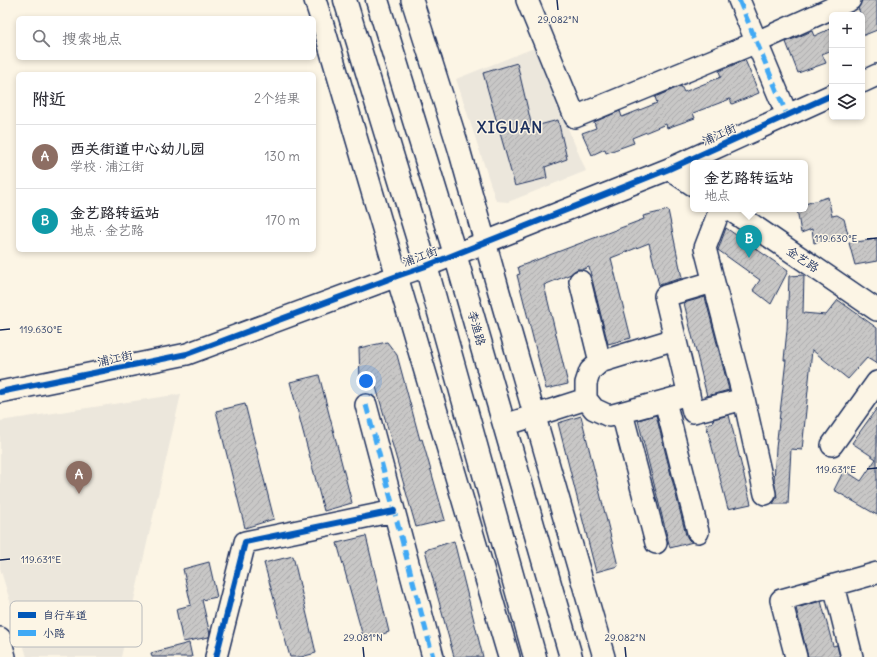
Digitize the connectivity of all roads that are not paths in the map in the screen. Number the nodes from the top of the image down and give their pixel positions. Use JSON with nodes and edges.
{"nodes":[{"id":1,"x":315,"y":0,"type":"edge"},
{"id":2,"x":346,"y":0,"type":"edge"},
{"id":3,"x":377,"y":0,"type":"edge"},
{"id":4,"x":412,"y":0,"type":"edge"},
{"id":5,"x":527,"y":0,"type":"edge"},
{"id":6,"x":739,"y":0,"type":"edge"},
{"id":7,"x":850,"y":0,"type":"edge"},
{"id":8,"x":756,"y":42,"type":"junction"},
{"id":9,"x":877,"y":75,"type":"edge"},
{"id":10,"x":865,"y":81,"type":"edge"},
{"id":11,"x":829,"y":96,"type":"edge"},
{"id":12,"x":787,"y":115,"type":"junction"},
{"id":13,"x":669,"y":169,"type":"junction"},
{"id":14,"x":690,"y":183,"type":"edge"},
{"id":15,"x":719,"y":212,"type":"edge"},
{"id":16,"x":733,"y":212,"type":"edge"},
{"id":17,"x":485,"y":242,"type":"junction"},
{"id":18,"x":455,"y":254,"type":"junction"},
{"id":19,"x":426,"y":266,"type":"junction"},
{"id":20,"x":397,"y":276,"type":"junction"},
{"id":21,"x":580,"y":281,"type":"dead end"},
{"id":22,"x":713,"y":282,"type":"junction"},
{"id":23,"x":877,"y":310,"type":"edge"},
{"id":24,"x":675,"y":339,"type":"junction"},
{"id":25,"x":600,"y":362,"type":"junction"},
{"id":26,"x":877,"y":382,"type":"edge"},
{"id":27,"x":0,"y":392,"type":"edge"},
{"id":28,"x":689,"y":394,"type":"junction"},
{"id":29,"x":586,"y":399,"type":"junction"},
{"id":30,"x":744,"y":399,"type":"junction"},
{"id":31,"x":665,"y":401,"type":"junction"},
{"id":32,"x":366,"y":405,"type":"dead end"},
{"id":33,"x":622,"y":412,"type":"junction"},
{"id":34,"x":534,"y":415,"type":"junction"},
{"id":35,"x":505,"y":425,"type":"junction"},
{"id":36,"x":832,"y":446,"type":"dead end"},
{"id":37,"x":765,"y":494,"type":"dead end"},
{"id":38,"x":394,"y":511,"type":"junction"},
{"id":39,"x":698,"y":532,"type":"dead end"},
{"id":40,"x":656,"y":542,"type":"dead end"},
{"id":41,"x":877,"y":573,"type":"edge"},
{"id":42,"x":834,"y":585,"type":"junction"},
{"id":43,"x":0,"y":638,"type":"edge"},
{"id":44,"x":5,"y":657,"type":"edge"},
{"id":45,"x":216,"y":657,"type":"edge"},
{"id":46,"x":433,"y":657,"type":"edge"},
{"id":47,"x":509,"y":657,"type":"edge"},
{"id":48,"x":535,"y":657,"type":"edge"},
{"id":49,"x":571,"y":657,"type":"edge"},
{"id":50,"x":604,"y":657,"type":"edge"},
{"id":51,"x":796,"y":657,"type":"edge"},
{"id":52,"x":852,"y":657,"type":"edge"}],
"edges":[{"from":1,"to":20,"type":"street"},
{"from":2,"to":19,"type":"main road"},
{"from":3,"to":18,"type":"main road","name":"李渔路"},
{"from":4,"to":17,"type":"street"},
{"from":5,"to":8,"type":"street"},
{"from":6,"to":8,"type":"street"},
{"from":7,"to":8,"type":"street"},
{"from":8,"to":12,"type":"street"},
{"from":9,"to":10,"type":"street"},
{"from":11,"to":12,"type":"street","name":"浦江街"},
{"from":12,"to":13,"type":"street","name":"浦江街"},
{"from":13,"to":14,"type":"street"},
{"from":13,"to":17,"type":"street","name":"浦江街"},
{"from":15,"to":22,"type":"street"},
{"from":16,"to":23,"type":"street","name":"金艺路"},
{"from":17,"to":18,"type":"street","name":"浦江街"},
{"from":17,"to":34,"type":"street"},
{"from":18,"to":19,"type":"street","name":"浦江街"},
{"from":18,"to":35,"type":"main road","name":"李渔路"},
{"from":19,"to":20,"type":"street","name":"浦江街"},
{"from":19,"to":48,"type":"main road"},
{"from":20,"to":27,"type":"street","name":"浦江街"},
{"from":20,"to":47,"type":"street"},
{"from":21,"to":25,"type":"street"},
{"from":22,"to":24,"type":"street"},
{"from":22,"to":30,"type":"street"},
{"from":24,"to":25,"type":"street"},
{"from":24,"to":28,"type":"street"},
{"from":25,"to":29,"type":"street"},
{"from":26,"to":36,"type":"street"},
{"from":28,"to":30,"type":"street"},
{"from":28,"to":31,"type":"street"},
{"from":29,"to":33,"type":"street"},
{"from":29,"to":34,"type":"street"},
{"from":30,"to":37,"type":"street"},
{"from":31,"to":33,"type":"street"},
{"from":31,"to":39,"type":"street"},
{"from":32,"to":38,"type":"street"},
{"from":33,"to":40,"type":"street"},
{"from":34,"to":35,"type":"street"},
{"from":34,"to":50,"type":"street"},
{"from":35,"to":49,"type":"main road","name":"李渔路"},
{"from":38,"to":45,"type":"street"},
{"from":38,"to":46,"type":"street"},
{"from":41,"to":42,"type":"street"},
{"from":42,"to":51,"type":"street"},
{"from":42,"to":52,"type":"street"},
{"from":43,"to":44,"type":"street"}]}
